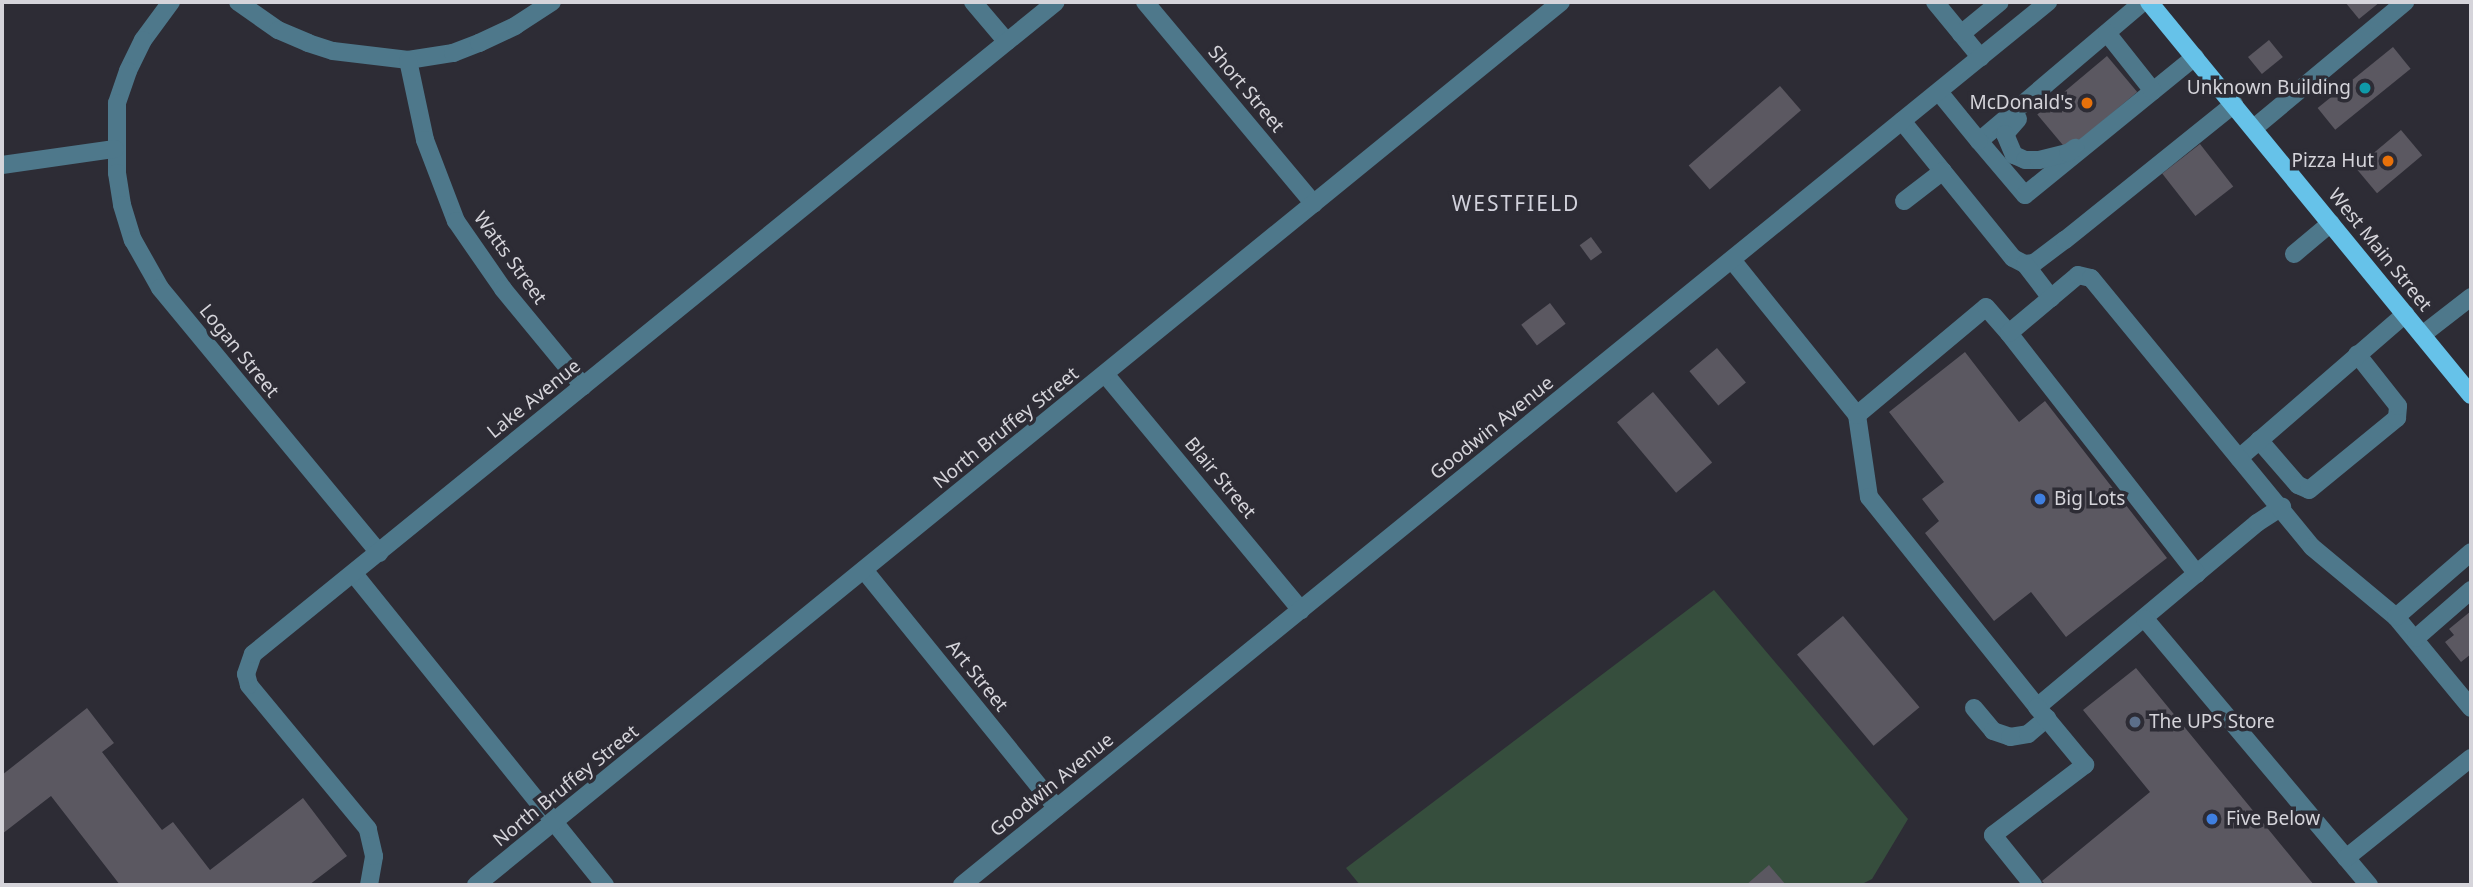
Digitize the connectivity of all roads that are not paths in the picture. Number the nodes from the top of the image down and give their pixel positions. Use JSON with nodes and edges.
{"nodes":[{"id":1,"x":171,"y":2,"type":"edge"},
{"id":2,"x":238,"y":2,"type":"edge"},
{"id":3,"x":552,"y":2,"type":"edge"},
{"id":4,"x":973,"y":2,"type":"edge"},
{"id":5,"x":1056,"y":2,"type":"edge"},
{"id":6,"x":1145,"y":2,"type":"edge"},
{"id":7,"x":1561,"y":2,"type":"edge"},
{"id":8,"x":1935,"y":2,"type":"edge"},
{"id":9,"x":2000,"y":2,"type":"edge"},
{"id":10,"x":2048,"y":2,"type":"edge"},
{"id":11,"x":2143,"y":2,"type":"edge"},
{"id":12,"x":2149,"y":2,"type":"edge"},
{"id":13,"x":2405,"y":2,"type":"edge"},
{"id":14,"x":2018,"y":25,"type":"junction"},
{"id":15,"x":2107,"y":33,"type":"junction"},
{"id":16,"x":1961,"y":34,"type":"junction"},
{"id":17,"x":1006,"y":42,"type":"junction"},
{"id":18,"x":2085,"y":52,"type":"junction"},
{"id":19,"x":2195,"y":57,"type":"junction"},
{"id":20,"x":1981,"y":58,"type":"junction"},
{"id":21,"x":408,"y":60,"type":"junction"},
{"id":22,"x":1939,"y":92,"type":"junction"},
{"id":23,"x":2147,"y":96,"type":"junction"},
{"id":24,"x":2234,"y":104,"type":"junction"},
{"id":25,"x":1902,"y":121,"type":"junction"},
{"id":26,"x":2254,"y":128,"type":"junction"},
{"id":27,"x":1979,"y":141,"type":"junction"},
{"id":28,"x":115,"y":149,"type":"junction"},
{"id":29,"x":2,"y":165,"type":"edge"},
{"id":30,"x":1943,"y":171,"type":"junction"},
{"id":31,"x":1904,"y":201,"type":"dead end"},
{"id":32,"x":1314,"y":204,"type":"junction"},
{"id":33,"x":2330,"y":223,"type":"junction"},
{"id":34,"x":2294,"y":254,"type":"dead end"},
{"id":35,"x":1732,"y":260,"type":"junction"},
{"id":36,"x":2025,"y":264,"type":"junction"},
{"id":37,"x":2471,"y":297,"type":"edge"},
{"id":38,"x":2050,"y":298,"type":"junction"},
{"id":39,"x":2405,"y":314,"type":"junction"},
{"id":40,"x":2009,"y":333,"type":"junction"},
{"id":41,"x":2423,"y":335,"type":"junction"},
{"id":42,"x":2357,"y":354,"type":"junction"},
{"id":43,"x":1105,"y":374,"type":"junction"},
{"id":44,"x":583,"y":386,"type":"junction"},
{"id":45,"x":2471,"y":395,"type":"edge"},
{"id":46,"x":1857,"y":415,"type":"junction"},
{"id":47,"x":2259,"y":440,"type":"junction"},
{"id":48,"x":2239,"y":458,"type":"junction"},
{"id":49,"x":2282,"y":507,"type":"junction"},
{"id":50,"x":2471,"y":552,"type":"edge"},
{"id":51,"x":379,"y":554,"type":"junction"},
{"id":52,"x":864,"y":570,"type":"junction"},
{"id":53,"x":354,"y":574,"type":"junction"},
{"id":54,"x":2197,"y":574,"type":"junction"},
{"id":55,"x":2471,"y":590,"type":"edge"},
{"id":56,"x":1301,"y":610,"type":"junction"},
{"id":57,"x":2396,"y":617,"type":"junction"},
{"id":58,"x":2145,"y":619,"type":"junction"},
{"id":59,"x":2416,"y":638,"type":"junction"},
{"id":60,"x":2470,"y":704,"type":"edge"},
{"id":61,"x":1974,"y":708,"type":"dead end"},
{"id":62,"x":2042,"y":713,"type":"junction"},
{"id":63,"x":2471,"y":758,"type":"edge"},
{"id":64,"x":1057,"y":808,"type":"junction"},
{"id":65,"x":554,"y":823,"type":"junction"},
{"id":66,"x":2346,"y":858,"type":"junction"},
{"id":67,"x":369,"y":885,"type":"edge"},
{"id":68,"x":476,"y":885,"type":"edge"},
{"id":69,"x":605,"y":885,"type":"edge"},
{"id":70,"x":962,"y":885,"type":"edge"},
{"id":71,"x":2033,"y":885,"type":"edge"},
{"id":72,"x":2369,"y":885,"type":"edge"}],
"edges":[{"from":1,"to":28,"type":"street","name":"Logan Street"},
{"from":2,"to":21,"type":"street"},
{"from":3,"to":21,"type":"street"},
{"from":4,"to":17,"type":"street"},
{"from":5,"to":17,"type":"street","name":"Lake Avenue"},
{"from":6,"to":32,"type":"street","name":"Short Street"},
{"from":7,"to":32,"type":"street","name":"North Bruffey Street"},
{"from":8,"to":16,"type":"street"},
{"from":9,"to":14,"type":"street"},
{"from":9,"to":16,"type":"street"},
{"from":10,"to":14,"type":"street","name":"Goodwin Avenue"},
{"from":11,"to":15,"type":"street"},
{"from":12,"to":19,"type":"main road","name":"West Main Street"},
{"from":13,"to":26,"type":"street"},
{"from":14,"to":20,"type":"street","name":"Goodwin Avenue"},
{"from":15,"to":18,"type":"street"},
{"from":15,"to":23,"type":"street"},
{"from":16,"to":20,"type":"street"},
{"from":17,"to":44,"type":"street","name":"Lake Avenue"},
{"from":18,"to":23,"type":"street"},
{"from":18,"to":27,"type":"street"},
{"from":19,"to":23,"type":"street"},
{"from":19,"to":24,"type":"main road","name":"West Main Street"},
{"from":20,"to":22,"type":"street","name":"Goodwin Avenue"},
{"from":21,"to":44,"type":"street","name":"Watts Street"},
{"from":22,"to":25,"type":"street","name":"Goodwin Avenue"},
{"from":22,"to":27,"type":"street"},
{"from":23,"to":27,"type":"street"},
{"from":24,"to":26,"type":"main road","name":"West Main Street"},
{"from":24,"to":36,"type":"street"},
{"from":25,"to":30,"type":"street"},
{"from":25,"to":35,"type":"street","name":"Goodwin Avenue"},
{"from":26,"to":33,"type":"main road","name":"West Main Street"},
{"from":28,"to":29,"type":"street"},
{"from":28,"to":51,"type":"street","name":"Logan Street"},
{"from":30,"to":31,"type":"street"},
{"from":30,"to":36,"type":"street"},
{"from":32,"to":43,"type":"street","name":"North Bruffey Street"},
{"from":33,"to":34,"type":"street"},
{"from":33,"to":39,"type":"main road","name":"West Main Street"},
{"from":35,"to":46,"type":"street"},
{"from":35,"to":56,"type":"street","name":"Goodwin Avenue"},
{"from":36,"to":38,"type":"street"},
{"from":37,"to":41,"type":"street"},
{"from":38,"to":40,"type":"street"},
{"from":38,"to":48,"type":"street"},
{"from":39,"to":41,"type":"main road","name":"West Main Street"},
{"from":39,"to":42,"type":"street"},
{"from":40,"to":46,"type":"street"},
{"from":40,"to":54,"type":"street"},
{"from":41,"to":45,"type":"main road","name":"West Main Street"},
{"from":42,"to":47,"type":"street"},
{"from":42,"to":47,"type":"street"},
{"from":43,"to":52,"type":"street","name":"North Bruffey Street"},
{"from":43,"to":56,"type":"street","name":"Blair Street"},
{"from":44,"to":51,"type":"street","name":"Lake Avenue"},
{"from":46,"to":62,"type":"street"},
{"from":47,"to":48,"type":"street"},
{"from":48,"to":49,"type":"street"},
{"from":49,"to":54,"type":"street"},
{"from":49,"to":57,"type":"street"},
{"from":50,"to":57,"type":"street"},
{"from":51,"to":53,"type":"street","name":"Lake Avenue"},
{"from":52,"to":64,"type":"street","name":"Art Street"},
{"from":52,"to":65,"type":"street","name":"North Bruffey Street"},
{"from":53,"to":65,"type":"street"},
{"from":53,"to":67,"type":"street","name":"Lake Avenue"},
{"from":54,"to":58,"type":"street"},
{"from":55,"to":59,"type":"street"},
{"from":56,"to":64,"type":"street","name":"Goodwin Avenue"},
{"from":57,"to":59,"type":"street"},
{"from":58,"to":62,"type":"street"},
{"from":58,"to":66,"type":"street"},
{"from":59,"to":60,"type":"street"},
{"from":61,"to":62,"type":"street"},
{"from":62,"to":71,"type":"street"},
{"from":63,"to":66,"type":"street"},
{"from":64,"to":70,"type":"street","name":"Goodwin Avenue"},
{"from":65,"to":68,"type":"street","name":"North Bruffey Street"},
{"from":65,"to":69,"type":"street"},
{"from":66,"to":72,"type":"street"}]}
